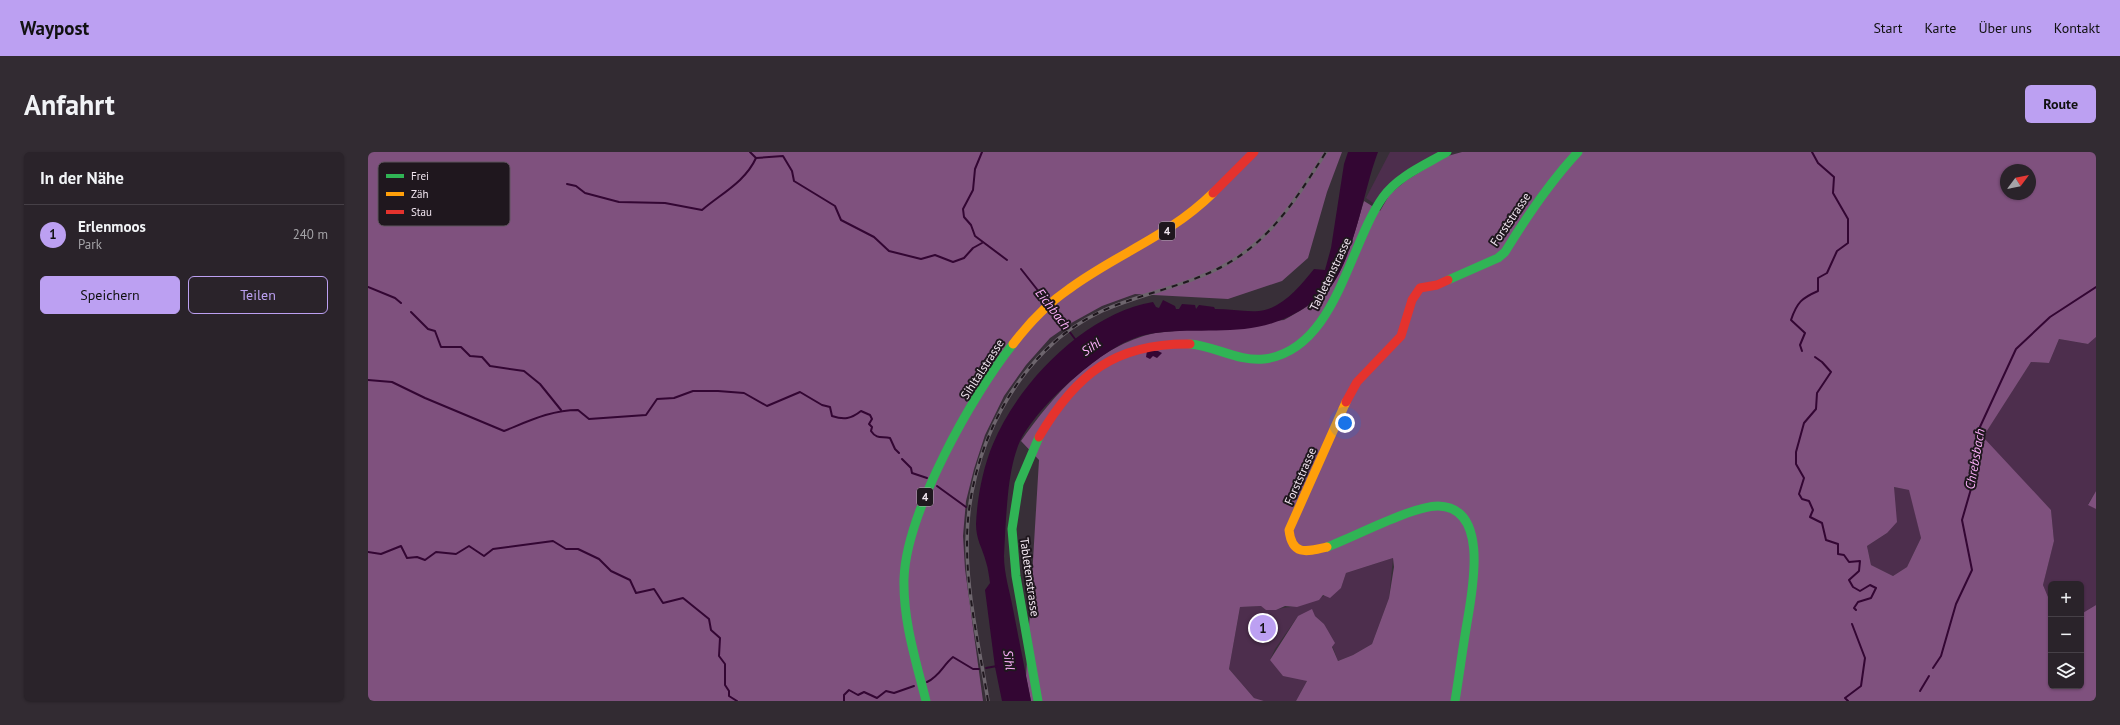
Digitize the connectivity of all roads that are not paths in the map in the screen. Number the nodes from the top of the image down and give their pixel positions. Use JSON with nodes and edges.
{"nodes":[{"id":1,"x":1254,"y":152,"type":"edge"},
{"id":2,"x":1447,"y":152,"type":"edge"},
{"id":3,"x":1578,"y":152,"type":"edge"},
{"id":4,"x":926,"y":701,"type":"edge"},
{"id":5,"x":1038,"y":701,"type":"edge"},
{"id":6,"x":1455,"y":701,"type":"edge"}],
"edges":[{"from":1,"to":4,"type":"street","name":"Sihltalstrasse","number":"4"},
{"from":2,"to":5,"type":"street","name":"Tabletenstrasse"},
{"from":3,"to":6,"type":"street","name":"Forststrasse"}]}
